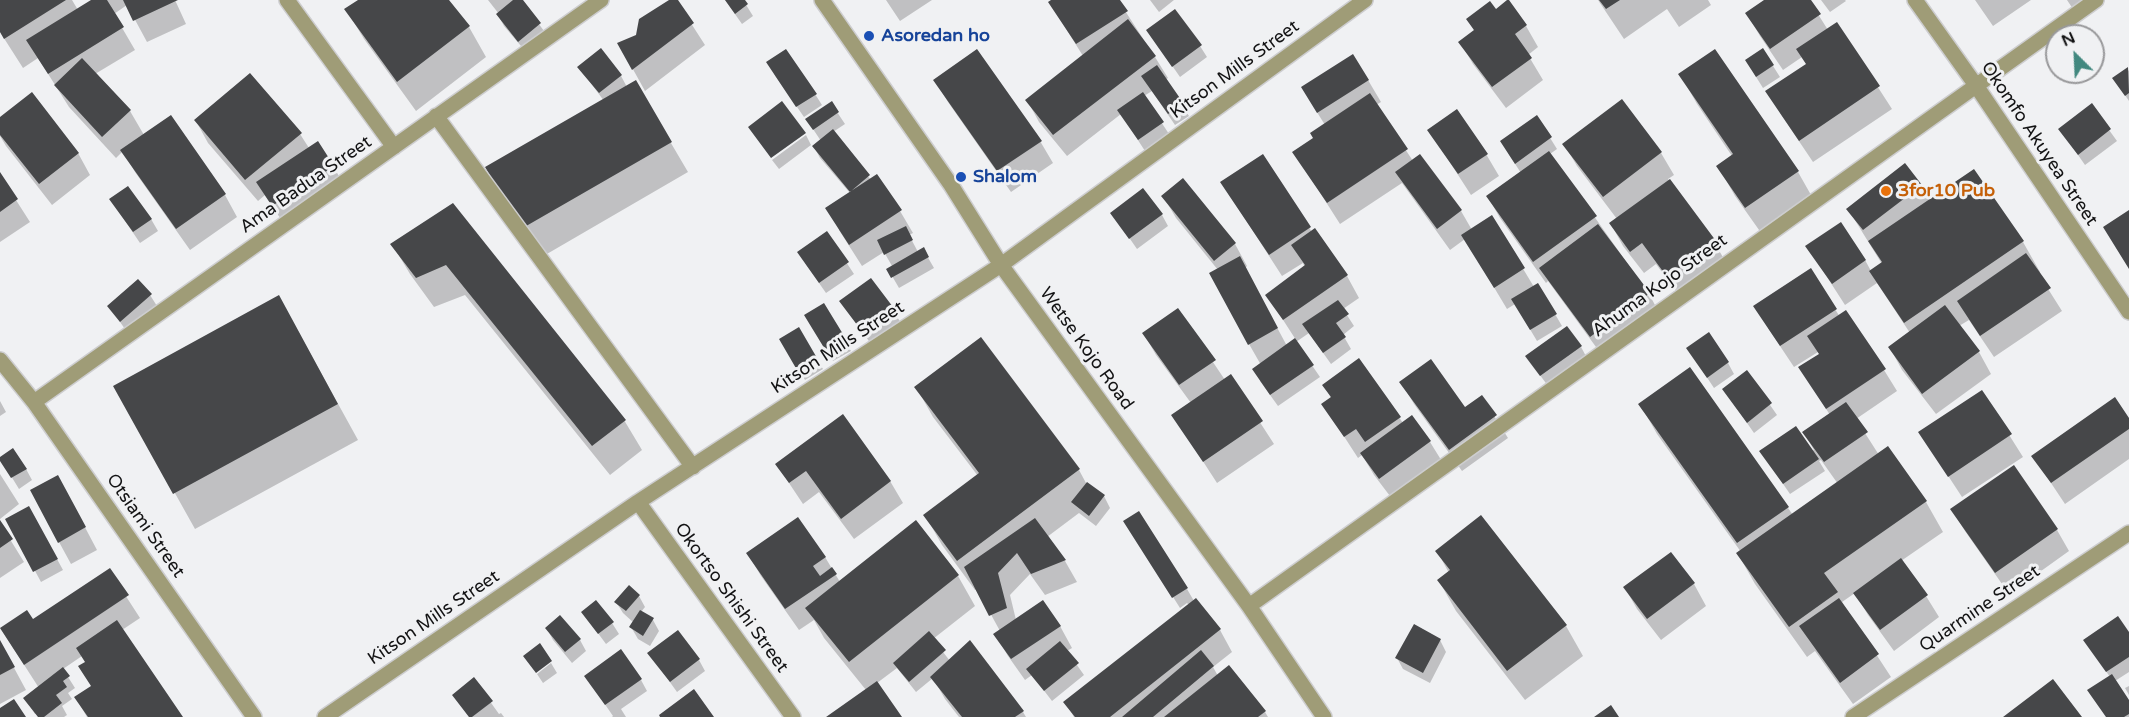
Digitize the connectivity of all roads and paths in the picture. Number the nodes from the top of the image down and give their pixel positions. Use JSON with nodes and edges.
{"nodes":[{"id":1,"x":287,"y":0,"type":"edge"},
{"id":2,"x":602,"y":0,"type":"edge"},
{"id":3,"x":822,"y":0,"type":"edge"},
{"id":4,"x":1365,"y":0,"type":"edge"},
{"id":5,"x":1915,"y":0,"type":"edge"},
{"id":6,"x":2096,"y":0,"type":"edge"},
{"id":7,"x":1976,"y":84,"type":"junction"},
{"id":8,"x":436,"y":116,"type":"junction"},
{"id":9,"x":394,"y":147,"type":"junction"},
{"id":10,"x":1001,"y":265,"type":"junction"},
{"id":11,"x":2129,"y":312,"type":"edge"},
{"id":12,"x":0,"y":360,"type":"edge"},
{"id":13,"x":34,"y":402,"type":"junction"},
{"id":14,"x":693,"y":466,"type":"junction"},
{"id":15,"x":638,"y":502,"type":"junction"},
{"id":16,"x":2129,"y":533,"type":"edge"},
{"id":17,"x":1249,"y":606,"type":"junction"},
{"id":18,"x":255,"y":717,"type":"edge"},
{"id":19,"x":325,"y":717,"type":"edge"},
{"id":20,"x":793,"y":717,"type":"edge"},
{"id":21,"x":1324,"y":717,"type":"edge"},
{"id":22,"x":1853,"y":717,"type":"edge"}],
"edges":[{"from":1,"to":9,"type":"street"},
{"from":2,"to":8,"type":"street","name":"Ama Badua Street"},
{"from":3,"to":10,"type":"street","name":"Wetse Kojo Road"},
{"from":4,"to":10,"type":"street","name":"Kitson Mills Street"},
{"from":5,"to":7,"type":"street","name":"Okomfo Akuyea Street"},
{"from":6,"to":7,"type":"street","name":"Ahuma Kojo Street"},
{"from":7,"to":11,"type":"street","name":"Okomfo Akuyea Street"},
{"from":7,"to":17,"type":"street","name":"Ahuma Kojo Street"},
{"from":8,"to":9,"type":"street","name":"Ama Badua Street"},
{"from":8,"to":14,"type":"street"},
{"from":9,"to":13,"type":"street","name":"Ama Badua Street"},
{"from":10,"to":14,"type":"street","name":"Kitson Mills Street"},
{"from":10,"to":17,"type":"street","name":"Wetse Kojo Road"},
{"from":12,"to":13,"type":"street","name":"Otsiami Street"},
{"from":13,"to":18,"type":"street","name":"Otsiami Street"},
{"from":14,"to":15,"type":"street","name":"Kitson Mills Street"},
{"from":15,"to":19,"type":"street","name":"Kitson Mills Street"},
{"from":15,"to":20,"type":"street","name":"Okortso Shishi Street"},
{"from":16,"to":22,"type":"street","name":"Quarmine Street"},
{"from":17,"to":21,"type":"street","name":"Wetse Kojo Road"}]}
